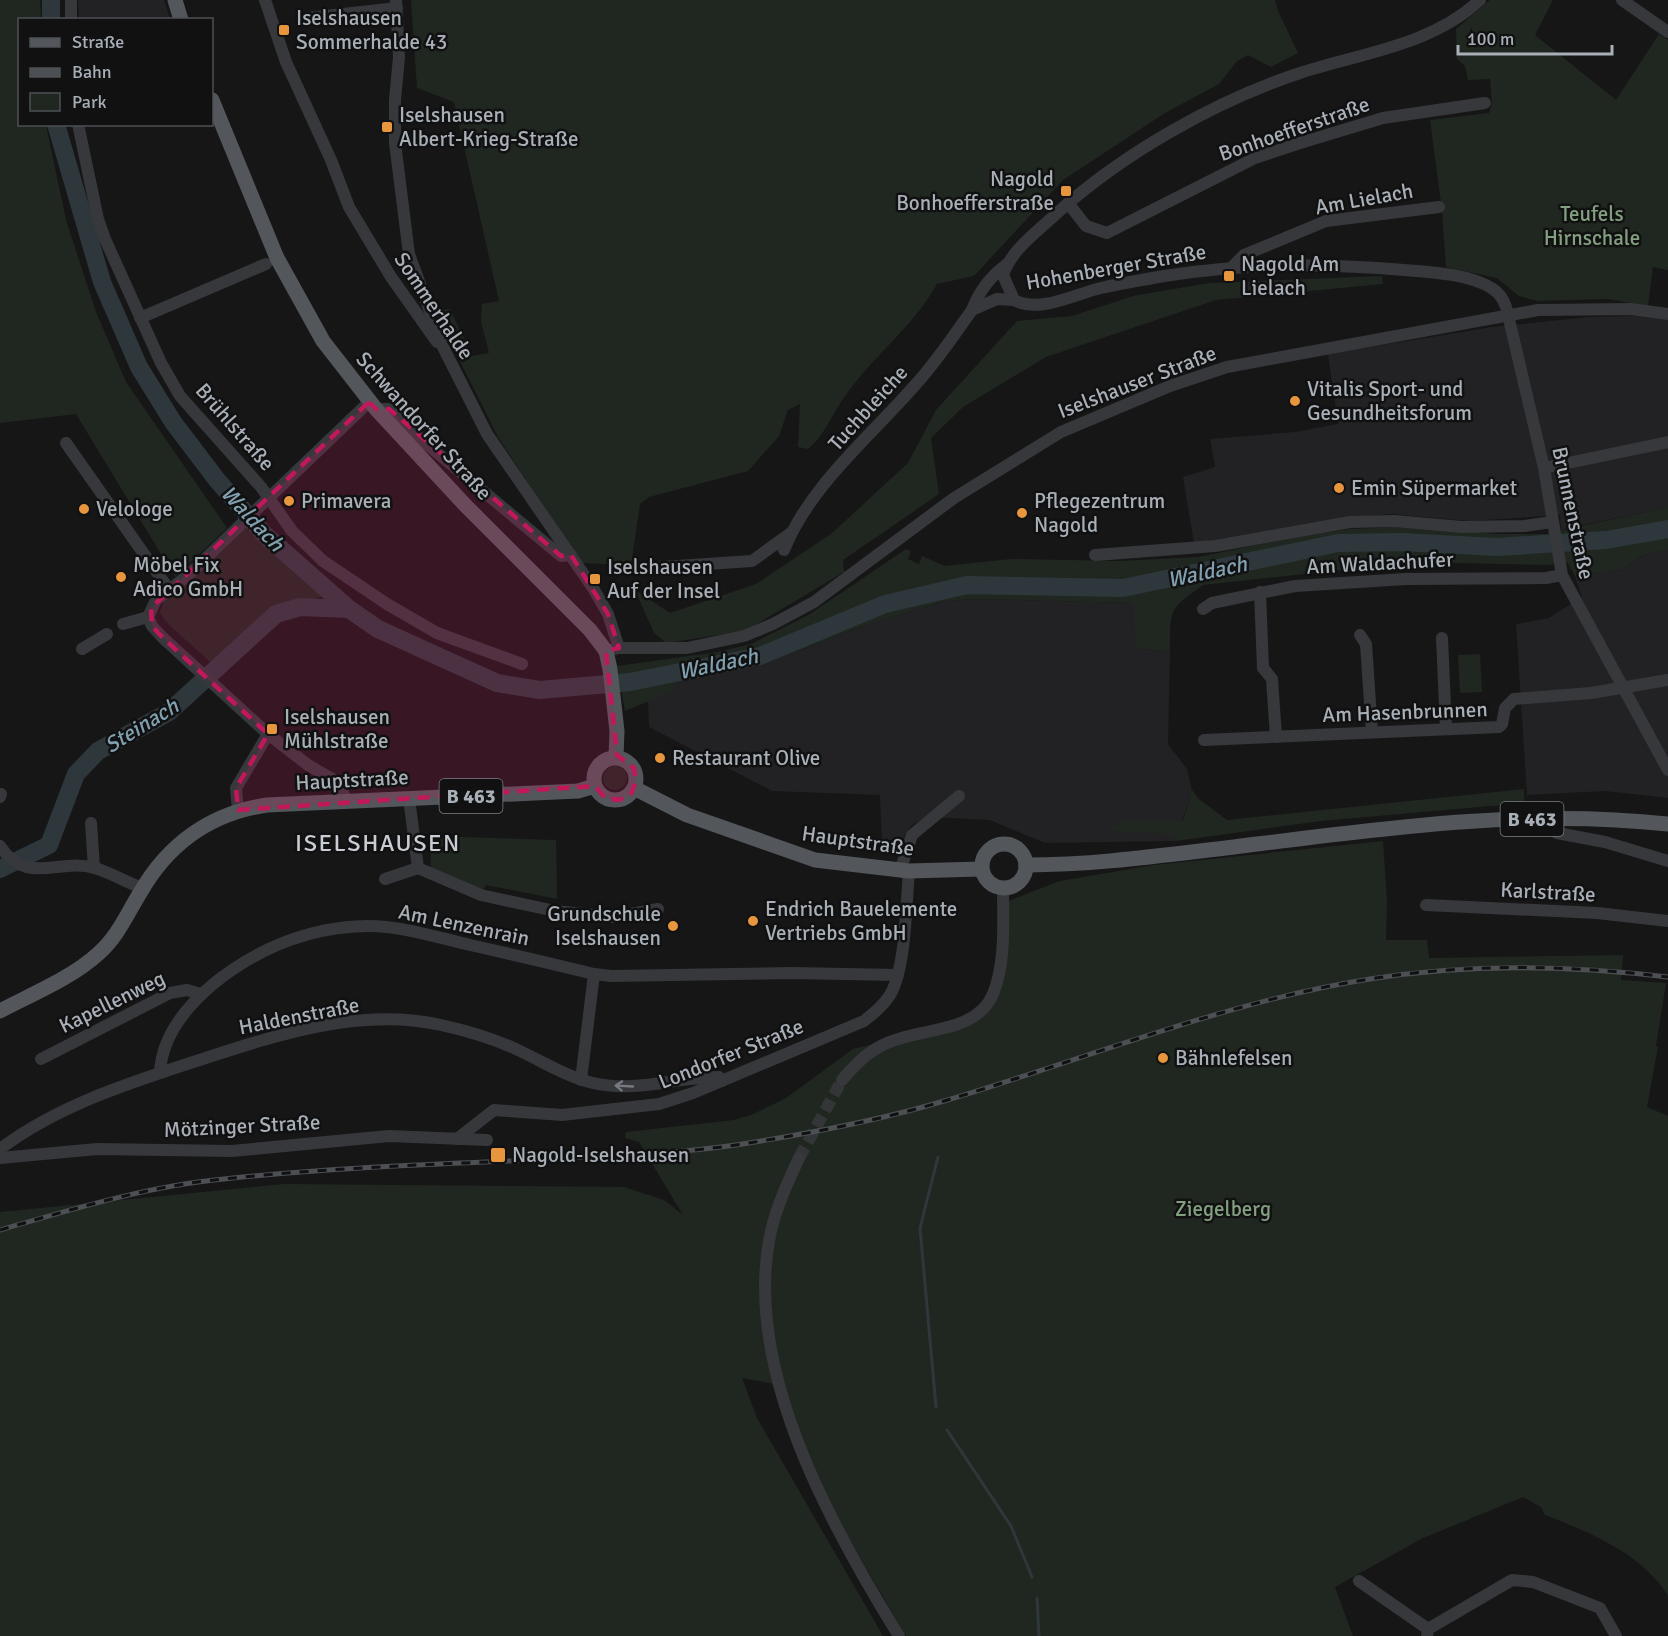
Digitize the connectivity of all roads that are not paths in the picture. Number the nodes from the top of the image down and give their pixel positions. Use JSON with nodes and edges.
{"nodes":[{"id":1,"x":71,"y":0,"type":"edge"},
{"id":2,"x":175,"y":0,"type":"edge"},
{"id":3,"x":265,"y":0,"type":"edge"},
{"id":4,"x":1479,"y":0,"type":"edge"},
{"id":5,"x":1622,"y":0,"type":"edge"},
{"id":6,"x":397,"y":4,"type":"edge"},
{"id":7,"x":71,"y":18,"type":"edge"},
{"id":8,"x":180,"y":18,"type":"edge"},
{"id":9,"x":307,"y":18,"type":"dead end"},
{"id":10,"x":1668,"y":32,"type":"edge"},
{"id":11,"x":213,"y":102,"type":"edge"},
{"id":12,"x":1485,"y":102,"type":"dead end"},
{"id":13,"x":78,"y":126,"type":"edge"},
{"id":14,"x":1068,"y":203,"type":"junction"},
{"id":15,"x":1439,"y":207,"type":"dead end"},
{"id":16,"x":266,"y":264,"type":"dead end"},
{"id":17,"x":1007,"y":264,"type":"junction"},
{"id":18,"x":1233,"y":266,"type":"junction"},
{"id":19,"x":1014,"y":300,"type":"junction"},
{"id":20,"x":972,"y":310,"type":"junction"},
{"id":21,"x":1668,"y":314,"type":"edge"},
{"id":22,"x":1508,"y":315,"type":"junction"},
{"id":23,"x":140,"y":318,"type":"junction"},
{"id":24,"x":442,"y":345,"type":"junction"},
{"id":25,"x":372,"y":405,"type":"junction"},
{"id":26,"x":1668,"y":442,"type":"edge"},
{"id":27,"x":66,"y":443,"type":"dead end"},
{"id":28,"x":1544,"y":468,"type":"junction"},
{"id":29,"x":264,"y":502,"type":"junction"},
{"id":30,"x":1554,"y":528,"type":"junction"},
{"id":31,"x":792,"y":532,"type":"junction"},
{"id":32,"x":784,"y":550,"type":"dead end"},
{"id":33,"x":571,"y":555,"type":"junction"},
{"id":34,"x":1095,"y":555,"type":"dead end"},
{"id":35,"x":662,"y":567,"type":"dead end"},
{"id":36,"x":1561,"y":570,"type":"junction"},
{"id":37,"x":170,"y":591,"type":"junction"},
{"id":38,"x":1260,"y":592,"type":"junction"},
{"id":39,"x":1203,"y":609,"type":"dead end"},
{"id":40,"x":148,"y":617,"type":"junction"},
{"id":41,"x":123,"y":624,"type":"dead end"},
{"id":42,"x":107,"y":634,"type":"dead end"},
{"id":43,"x":1360,"y":635,"type":"dead end"},
{"id":44,"x":1442,"y":638,"type":"dead end"},
{"id":45,"x":82,"y":649,"type":"dead end"},
{"id":46,"x":612,"y":650,"type":"junction"},
{"id":47,"x":522,"y":664,"type":"dead end"},
{"id":48,"x":1668,"y":681,"type":"edge"},
{"id":49,"x":1624,"y":688,"type":"junction"},
{"id":50,"x":1446,"y":729,"type":"junction"},
{"id":51,"x":1372,"y":732,"type":"junction"},
{"id":52,"x":268,"y":734,"type":"junction"},
{"id":53,"x":1276,"y":736,"type":"junction"},
{"id":54,"x":1204,"y":740,"type":"dead end"},
{"id":55,"x":616,"y":758,"type":"junction"},
{"id":56,"x":1668,"y":770,"type":"edge"},
{"id":57,"x":595,"y":786,"type":"junction"},
{"id":58,"x":634,"y":788,"type":"junction"},
{"id":59,"x":959,"y":796,"type":"dead end"},
{"id":60,"x":409,"y":798,"type":"junction"},
{"id":61,"x":346,"y":801,"type":"junction"},
{"id":62,"x":238,"y":810,"type":"junction"},
{"id":63,"x":1552,"y":818,"type":"junction"},
{"id":64,"x":91,"y":823,"type":"dead end"},
{"id":65,"x":1668,"y":824,"type":"edge"},
{"id":66,"x":2,"y":849,"type":"edge"},
{"id":67,"x":1668,"y":861,"type":"edge"},
{"id":68,"x":1026,"y":865,"type":"junction"},
{"id":69,"x":94,"y":868,"type":"junction"},
{"id":70,"x":418,"y":868,"type":"junction"},
{"id":71,"x":981,"y":869,"type":"junction"},
{"id":72,"x":905,"y":871,"type":"junction"},
{"id":73,"x":385,"y":879,"type":"dead end"},
{"id":74,"x":142,"y":888,"type":"junction"},
{"id":75,"x":1003,"y":888,"type":"junction"},
{"id":76,"x":1426,"y":905,"type":"dead end"},
{"id":77,"x":658,"y":909,"type":"dead end"},
{"id":78,"x":1668,"y":921,"type":"edge"},
{"id":79,"x":594,"y":974,"type":"junction"},
{"id":80,"x":898,"y":975,"type":"junction"},
{"id":81,"x":201,"y":994,"type":"junction"},
{"id":82,"x":0,"y":1011,"type":"edge"},
{"id":83,"x":41,"y":1059,"type":"dead end"},
{"id":84,"x":160,"y":1072,"type":"junction"},
{"id":85,"x":581,"y":1080,"type":"junction"},
{"id":86,"x":842,"y":1080,"type":"tunnel mouth"},
{"id":87,"x":722,"y":1081,"type":"junction"},
{"id":88,"x":457,"y":1139,"type":"junction"},
{"id":89,"x":487,"y":1140,"type":"dead end"},
{"id":90,"x":0,"y":1149,"type":"edge"},
{"id":91,"x":0,"y":1158,"type":"edge"},
{"id":92,"x":799,"y":1158,"type":"tunnel mouth"},
{"id":93,"x":1359,"y":1581,"type":"dead end"},
{"id":94,"x":1427,"y":1633,"type":"edge"},
{"id":95,"x":899,"y":1636,"type":"edge"},
{"id":96,"x":1616,"y":1636,"type":"edge"}],
"edges":[{"from":1,"to":7,"type":"street"},
{"from":2,"to":8,"type":"main road"},
{"from":3,"to":24,"type":"street","name":"Sommerhalde"},
{"from":4,"to":14,"type":"street","name":"Hohenberger Straße"},
{"from":5,"to":10,"type":"street"},
{"from":6,"to":9,"type":"street"},
{"from":6,"to":24,"type":"street"},
{"from":11,"to":25,"type":"main road","name":"Schwandorfer Straße"},
{"from":12,"to":14,"type":"street","name":"Bonhoefferstraße"},
{"from":13,"to":23,"type":"street","name":"Brühlstraße"},
{"from":14,"to":17,"type":"street","name":"Hohenberger Straße"},
{"from":15,"to":18,"type":"street","name":"Am Lielach"},
{"from":16,"to":23,"type":"street"},
{"from":17,"to":19,"type":"street","name":"Hohenberger Straße"},
{"from":17,"to":20,"type":"street","name":"Tuchbleiche"},
{"from":18,"to":19,"type":"street","name":"Hohenberger Straße"},
{"from":18,"to":22,"type":"street","name":"Hohenberger Straße"},
{"from":19,"to":20,"type":"street"},
{"from":20,"to":31,"type":"street","name":"Tuchbleiche"},
{"from":21,"to":22,"type":"street","name":"Iselshauser Straße"},
{"from":22,"to":28,"type":"street","name":"Brunnenstraße"},
{"from":22,"to":46,"type":"street","name":"Iselshauser Straße"},
{"from":23,"to":29,"type":"street","name":"Brühlstraße"},
{"from":24,"to":33,"type":"street","name":"Sommerhalde"},
{"from":25,"to":29,"type":"street"},
{"from":25,"to":33,"type":"street"},
{"from":25,"to":46,"type":"main road","name":"Schwandorfer Straße"},
{"from":26,"to":28,"type":"street"},
{"from":27,"to":37,"type":"street"},
{"from":28,"to":30,"type":"street","name":"Brunnenstraße"},
{"from":29,"to":37,"type":"street"},
{"from":29,"to":47,"type":"street","name":"Brühlstraße"},
{"from":30,"to":34,"type":"street"},
{"from":30,"to":36,"type":"street","name":"Brunnenstraße"},
{"from":31,"to":32,"type":"street","name":"Tuchbleiche"},
{"from":31,"to":35,"type":"street","name":"Tuchbleiche"},
{"from":33,"to":46,"type":"street","name":"Sommerhalde"},
{"from":36,"to":38,"type":"street","name":"Am Waldachufer"},
{"from":36,"to":49,"type":"street","name":"Brunnenstraße"},
{"from":37,"to":40,"type":"street"},
{"from":38,"to":39,"type":"street","name":"Am Waldachufer"},
{"from":38,"to":53,"type":"street"},
{"from":40,"to":41,"type":"street"},
{"from":40,"to":52,"type":"street"},
{"from":42,"to":45,"type":"street"},
{"from":43,"to":51,"type":"street"},
{"from":44,"to":50,"type":"street"},
{"from":46,"to":55,"type":"main road","name":"Schwandorfer Straße"},
{"from":48,"to":49,"type":"street"},
{"from":49,"to":50,"type":"street","name":"Am Hasenbrunnen"},
{"from":49,"to":56,"type":"street","name":"Brunnenstraße"},
{"from":50,"to":51,"type":"street","name":"Am Hasenbrunnen"},
{"from":51,"to":53,"type":"street","name":"Am Hasenbrunnen"},
{"from":52,"to":61,"type":"street"},
{"from":52,"to":62,"type":"street"},
{"from":53,"to":54,"type":"street","name":"Am Hasenbrunnen"},
{"from":55,"to":57,"type":"main road"},
{"from":55,"to":58,"type":"main road"},
{"from":57,"to":58,"type":"main road"},
{"from":57,"to":60,"type":"main road","name":"Hauptstraße","number":"B 463"},
{"from":58,"to":72,"type":"main road","name":"Hauptstraße"},
{"from":59,"to":72,"type":"street","name":"Londorfer Straße"},
{"from":60,"to":61,"type":"main road","name":"Hauptstraße","number":"B 463"},
{"from":60,"to":70,"type":"street"},
{"from":61,"to":62,"type":"main road","name":"Hauptstraße","number":"B 463"},
{"from":62,"to":74,"type":"main road","name":"Hauptstraße","number":"B 463"},
{"from":63,"to":65,"type":"main road","number":"B 463"},
{"from":63,"to":67,"type":"street"},
{"from":63,"to":68,"type":"main road","number":"B 463"},
{"from":64,"to":69,"type":"street"},
{"from":66,"to":69,"type":"street"},
{"from":68,"to":71,"type":"main road"},
{"from":68,"to":75,"type":"main road"},
{"from":69,"to":74,"type":"street"},
{"from":70,"to":73,"type":"street"},
{"from":70,"to":77,"type":"street"},
{"from":71,"to":72,"type":"main road","name":"Hauptstraße"},
{"from":71,"to":75,"type":"main road"},
{"from":72,"to":80,"type":"street","name":"Londorfer Straße"},
{"from":74,"to":82,"type":"main road","number":"B 463"},
{"from":75,"to":86,"type":"street"},
{"from":76,"to":78,"type":"street","name":"Karlstraße"},
{"from":79,"to":80,"type":"street","name":"Am Lenzenrain"},
{"from":79,"to":81,"type":"street","name":"Am Lenzenrain"},
{"from":79,"to":85,"type":"street"},
{"from":80,"to":87,"type":"street","name":"Londorfer Straße"},
{"from":81,"to":83,"type":"street","name":"Kapellenweg"},
{"from":81,"to":84,"type":"street","name":"Am Lenzenrain"},
{"from":84,"to":85,"type":"street","name":"Haldenstraße"},
{"from":84,"to":90,"type":"street","name":"Haldenstraße"},
{"from":87,"to":85,"type":"street","name":"Haldenstraße","one_way":true},
{"from":87,"to":88,"type":"street","name":"Londorfer Straße"},
{"from":88,"to":89,"type":"street","name":"Mötzinger Straße"},
{"from":88,"to":91,"type":"street","name":"Mötzinger Straße"},
{"from":92,"to":95,"type":"street"},
{"from":93,"to":94,"type":"street"},
{"from":94,"to":96,"type":"street"}]}
